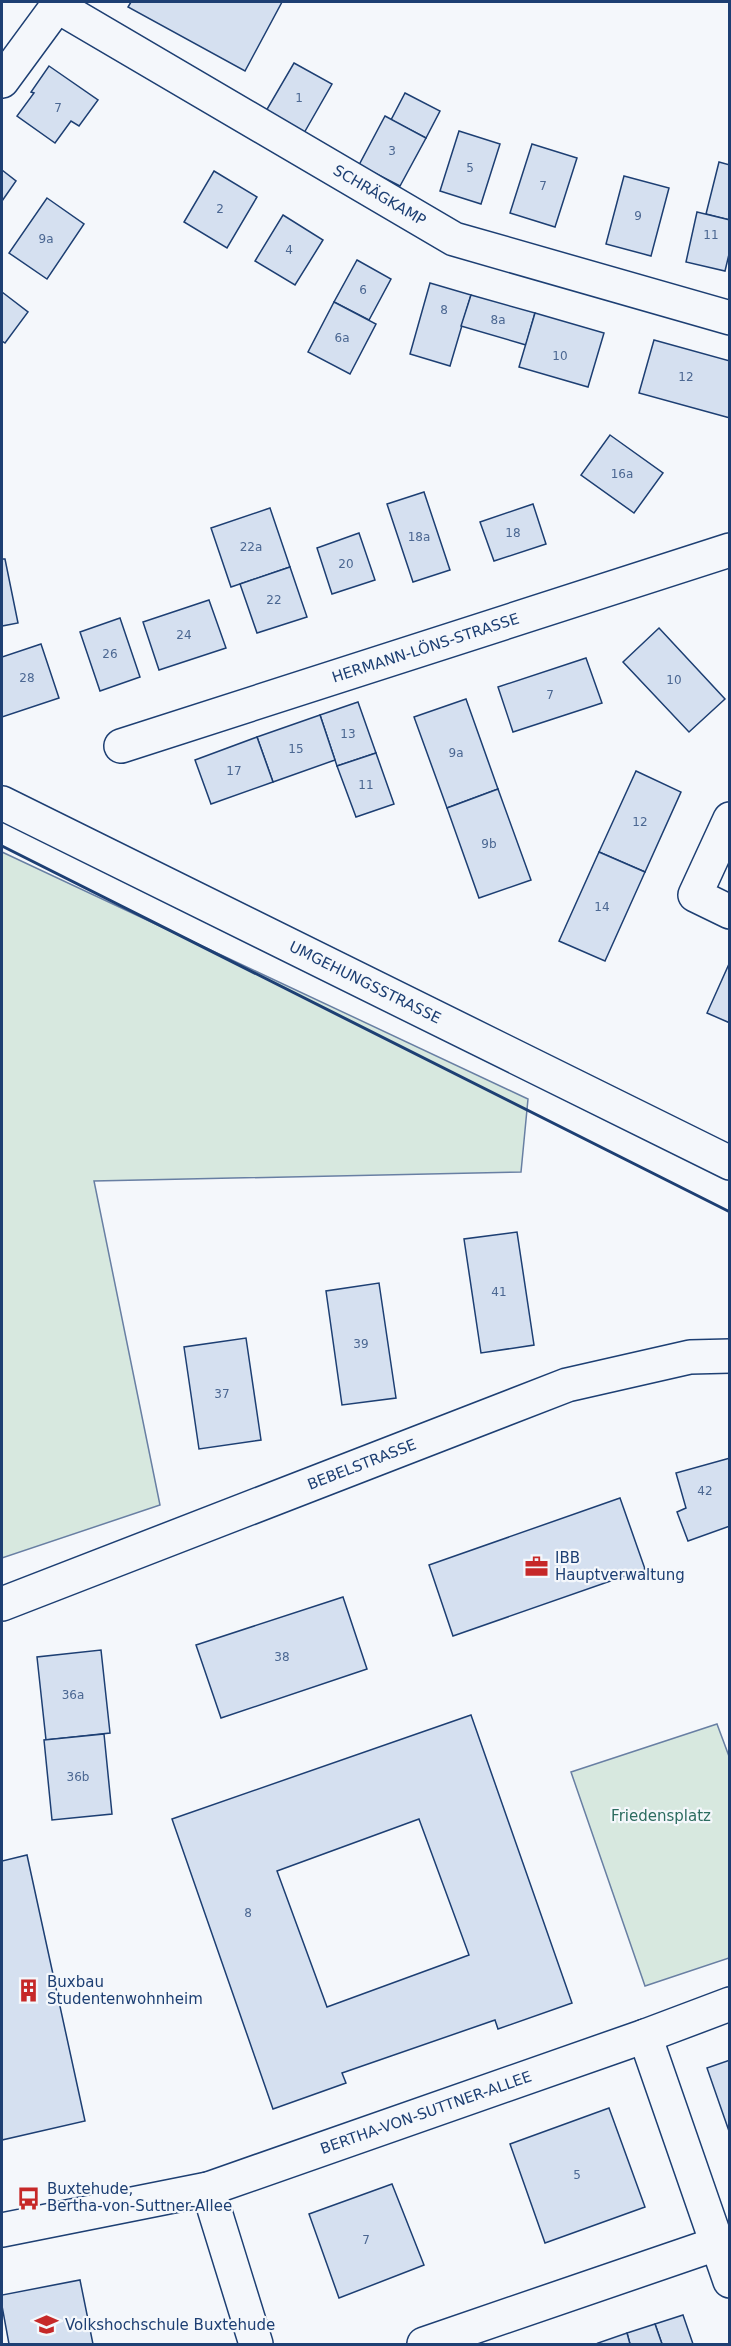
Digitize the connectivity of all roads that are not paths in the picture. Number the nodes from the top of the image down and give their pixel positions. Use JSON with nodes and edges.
{"nodes":[{"id":1,"x":58,"y":4,"type":"edge"},
{"id":2,"x":2,"y":81,"type":"edge"},
{"id":3,"x":729,"y":318,"type":"edge"},
{"id":4,"x":729,"y":550,"type":"edge"},
{"id":5,"x":121,"y":746,"type":"dead end"},
{"id":6,"x":2,"y":803,"type":"edge"},
{"id":7,"x":729,"y":819,"type":"edge"},
{"id":8,"x":729,"y":912,"type":"edge"},
{"id":9,"x":729,"y":1163,"type":"edge"},
{"id":10,"x":729,"y":1356,"type":"edge"},
{"id":11,"x":2,"y":1604,"type":"edge"},
{"id":12,"x":729,"y":2004,"type":"edge"},
{"id":13,"x":645,"y":2036,"type":"junction"},
{"id":14,"x":208,"y":2189,"type":"junction"},
{"id":15,"x":2,"y":2230,"type":"edge"},
{"id":16,"x":716,"y":2244,"type":"junction"},
{"id":17,"x":729,"y":2281,"type":"edge"},
{"id":18,"x":256,"y":2344,"type":"edge"},
{"id":19,"x":424,"y":2344,"type":"edge"}],
"edges":[{"from":1,"to":2,"type":"street"},
{"from":1,"to":3,"type":"street","name":"SCHRÄGKAMP"},
{"from":4,"to":5,"type":"street","name":"HERMANN-LÖNS-STRASSE"},
{"from":6,"to":9,"type":"street","name":"UMGEHUNGSSTRASSE"},
{"from":7,"to":8,"type":"street"},
{"from":10,"to":11,"type":"street","name":"BEBELSTRASSE"},
{"from":12,"to":13,"type":"street","name":"BERTHA-VON-SUTTNER-ALLEE"},
{"from":13,"to":14,"type":"street","name":"BERTHA-VON-SUTTNER-ALLEE"},
{"from":13,"to":16,"type":"street"},
{"from":14,"to":15,"type":"street","name":"BERTHA-VON-SUTTNER-ALLEE"},
{"from":14,"to":18,"type":"street"},
{"from":16,"to":17,"type":"street"},
{"from":16,"to":19,"type":"street"}]}
